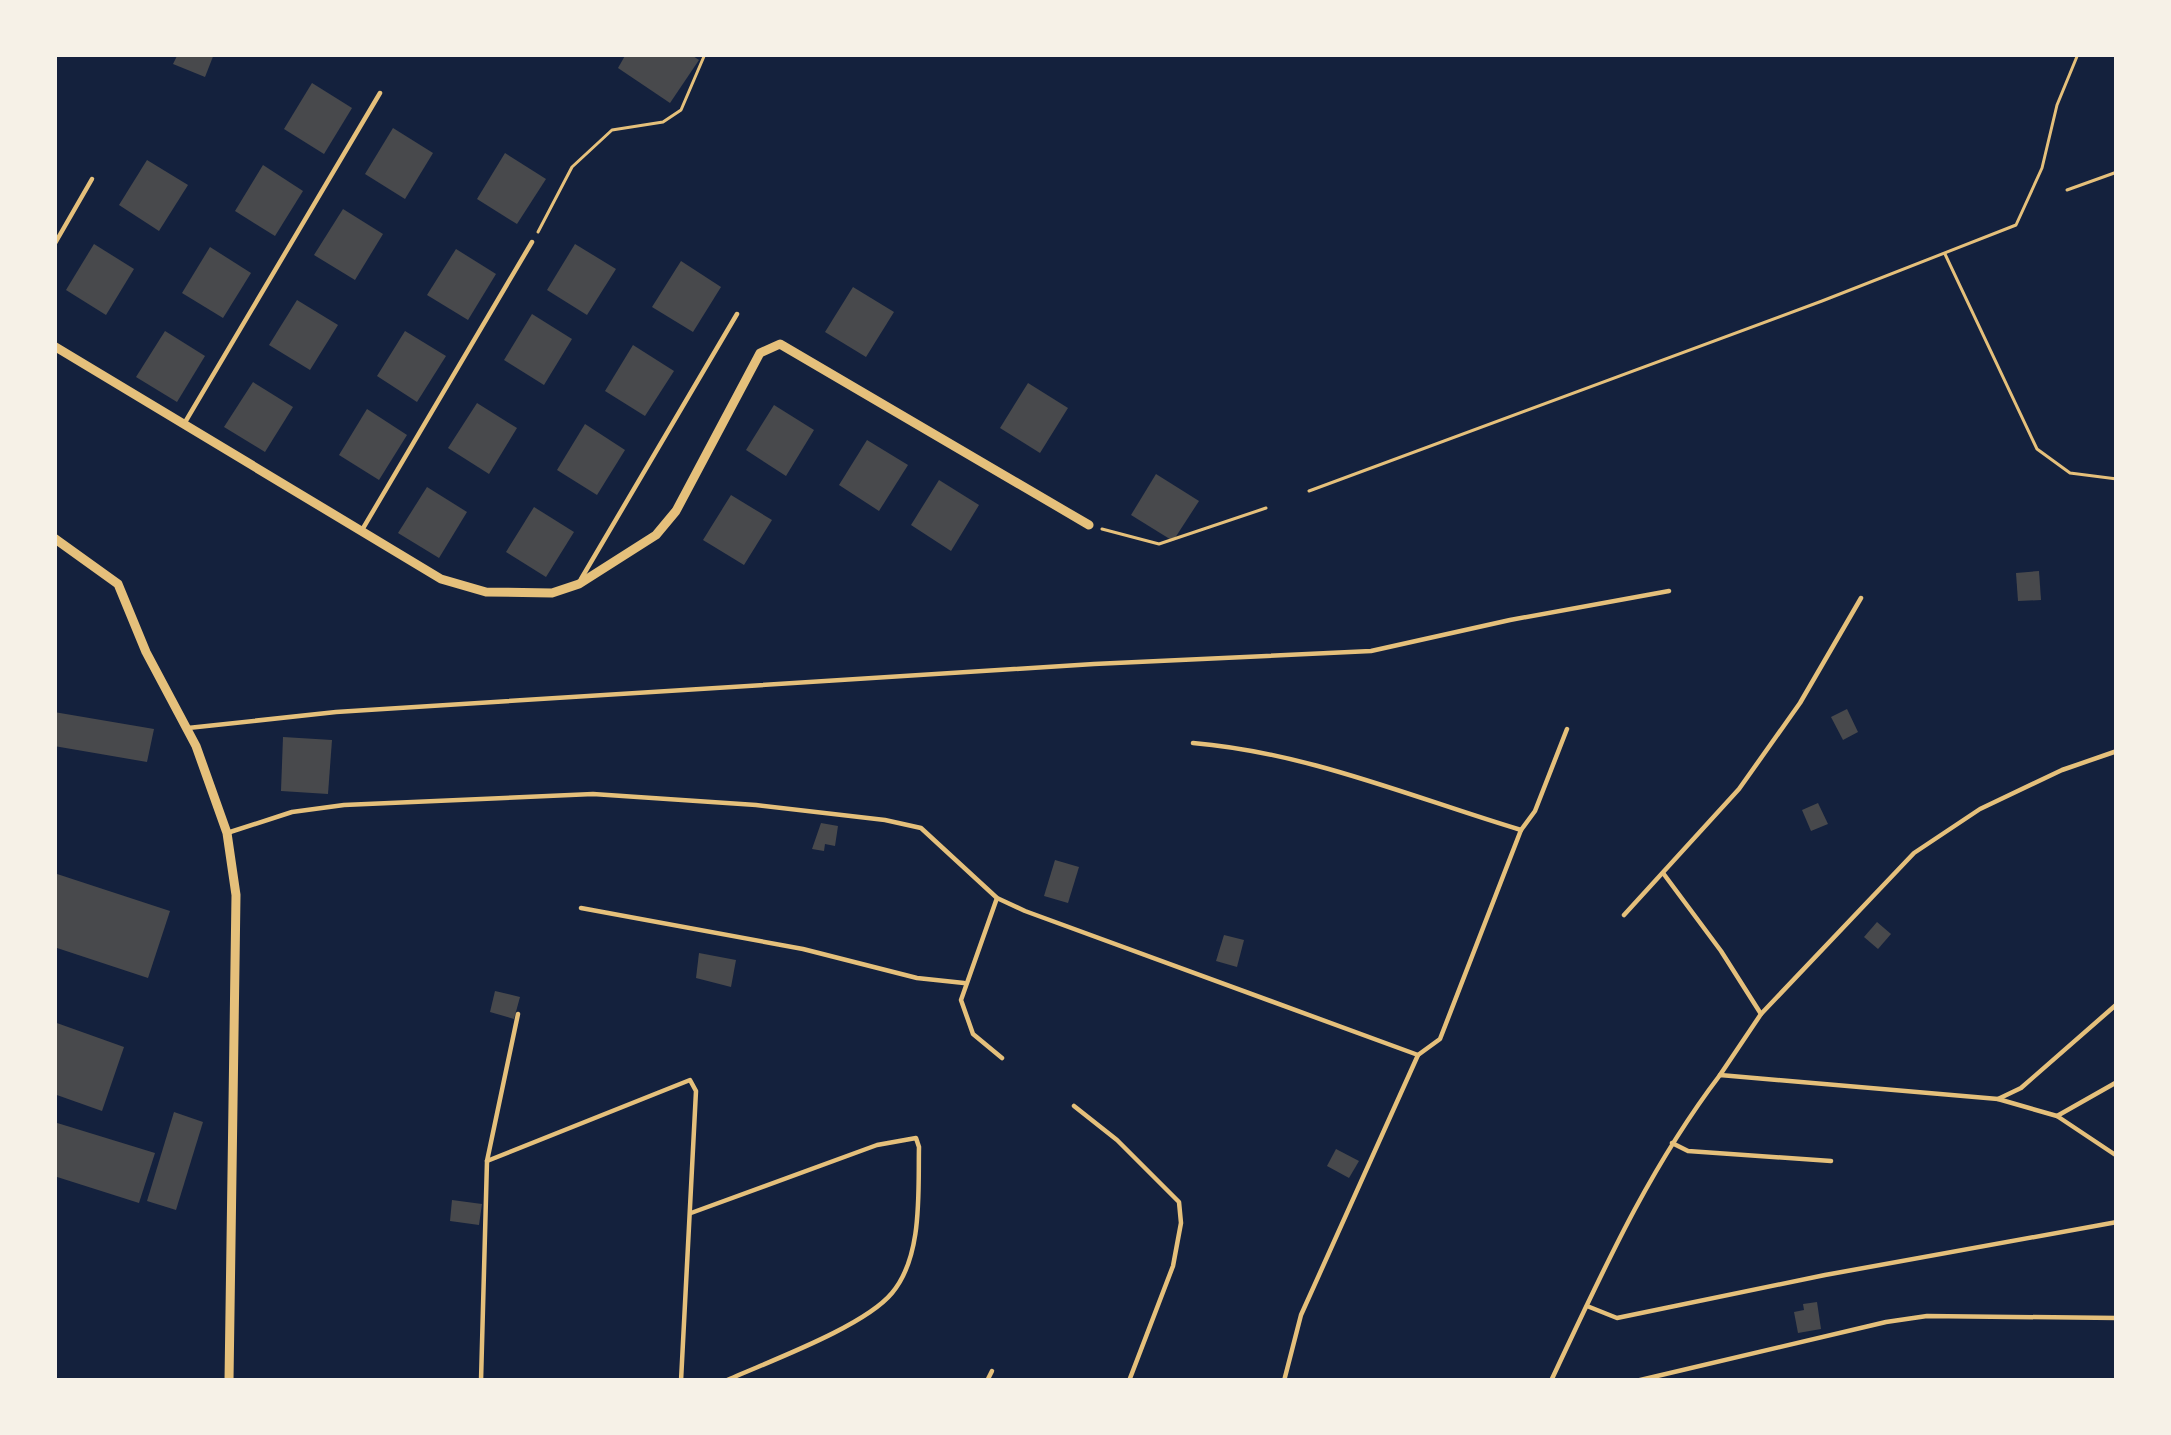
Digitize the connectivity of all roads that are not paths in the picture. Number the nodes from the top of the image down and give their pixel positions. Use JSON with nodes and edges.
{"nodes":[{"id":1,"x":380,"y":93,"type":"dead end"},
{"id":2,"x":92,"y":179,"type":"dead end"},
{"id":3,"x":532,"y":242,"type":"road end"},
{"id":4,"x":54,"y":245,"type":"edge"},
{"id":5,"x":737,"y":314,"type":"dead end"},
{"id":6,"x":54,"y":346,"type":"edge"},
{"id":7,"x":184,"y":424,"type":"junction"},
{"id":8,"x":1088,"y":525,"type":"road end"},
{"id":9,"x":362,"y":530,"type":"junction"},
{"id":10,"x":54,"y":538,"type":"edge"},
{"id":11,"x":579,"y":584,"type":"junction"},
{"id":12,"x":1669,"y":591,"type":"dead end"},
{"id":13,"x":1862,"y":598,"type":"dead end"},
{"id":14,"x":188,"y":728,"type":"junction"},
{"id":15,"x":1567,"y":729,"type":"dead end"},
{"id":16,"x":1193,"y":743,"type":"dead end"},
{"id":17,"x":2117,"y":751,"type":"edge"},
{"id":18,"x":1521,"y":830,"type":"junction"},
{"id":19,"x":227,"y":833,"type":"junction"},
{"id":20,"x":1663,"y":873,"type":"junction"},
{"id":21,"x":997,"y":898,"type":"junction"},
{"id":22,"x":581,"y":908,"type":"dead end"},
{"id":23,"x":1624,"y":915,"type":"dead end"},
{"id":24,"x":964,"y":983,"type":"junction"},
{"id":25,"x":2117,"y":1004,"type":"edge"},
{"id":26,"x":518,"y":1014,"type":"dead end"},
{"id":27,"x":1761,"y":1014,"type":"junction"},
{"id":28,"x":1418,"y":1055,"type":"junction"},
{"id":29,"x":1002,"y":1058,"type":"dead end"},
{"id":30,"x":1720,"y":1075,"type":"junction"},
{"id":31,"x":2117,"y":1082,"type":"edge"},
{"id":32,"x":1998,"y":1099,"type":"junction"},
{"id":33,"x":1074,"y":1106,"type":"dead end"},
{"id":34,"x":2057,"y":1115,"type":"junction"},
{"id":35,"x":1672,"y":1143,"type":"junction"},
{"id":36,"x":2117,"y":1156,"type":"edge"},
{"id":37,"x":487,"y":1160,"type":"junction"},
{"id":38,"x":1831,"y":1161,"type":"dead end"},
{"id":39,"x":691,"y":1213,"type":"junction"},
{"id":40,"x":2117,"y":1222,"type":"edge"},
{"id":41,"x":1587,"y":1306,"type":"junction"},
{"id":42,"x":2117,"y":1318,"type":"edge"},
{"id":43,"x":992,"y":1371,"type":"dead end"},
{"id":44,"x":230,"y":1381,"type":"edge"},
{"id":45,"x":481,"y":1381,"type":"edge"},
{"id":46,"x":681,"y":1381,"type":"edge"},
{"id":47,"x":725,"y":1381,"type":"edge"},
{"id":48,"x":987,"y":1381,"type":"edge"},
{"id":49,"x":1129,"y":1381,"type":"edge"},
{"id":50,"x":1284,"y":1381,"type":"edge"},
{"id":51,"x":1551,"y":1381,"type":"edge"},
{"id":52,"x":1636,"y":1381,"type":"edge"}],
"edges":[{"from":1,"to":7,"type":"lane"},
{"from":2,"to":4,"type":"lane"},
{"from":3,"to":9,"type":"lane"},
{"from":5,"to":11,"type":"lane"},
{"from":6,"to":7,"type":"street"},
{"from":7,"to":9,"type":"street"},
{"from":8,"to":11,"type":"street"},
{"from":9,"to":11,"type":"street"},
{"from":10,"to":14,"type":"street"},
{"from":12,"to":14,"type":"lane"},
{"from":13,"to":20,"type":"lane"},
{"from":14,"to":19,"type":"street"},
{"from":15,"to":18,"type":"lane"},
{"from":16,"to":18,"type":"lane"},
{"from":17,"to":27,"type":"lane"},
{"from":18,"to":28,"type":"lane"},
{"from":19,"to":21,"type":"lane"},
{"from":19,"to":44,"type":"street"},
{"from":20,"to":23,"type":"lane"},
{"from":20,"to":27,"type":"lane"},
{"from":21,"to":24,"type":"lane"},
{"from":21,"to":28,"type":"lane"},
{"from":22,"to":24,"type":"lane"},
{"from":24,"to":29,"type":"lane"},
{"from":25,"to":32,"type":"lane"},
{"from":26,"to":37,"type":"lane"},
{"from":27,"to":30,"type":"lane"},
{"from":28,"to":50,"type":"lane"},
{"from":30,"to":32,"type":"lane"},
{"from":30,"to":35,"type":"lane"},
{"from":31,"to":34,"type":"lane"},
{"from":32,"to":34,"type":"lane"},
{"from":33,"to":49,"type":"lane"},
{"from":34,"to":36,"type":"lane"},
{"from":35,"to":38,"type":"lane"},
{"from":35,"to":41,"type":"lane"},
{"from":37,"to":39,"type":"lane"},
{"from":37,"to":45,"type":"lane"},
{"from":39,"to":46,"type":"lane"},
{"from":39,"to":47,"type":"lane"},
{"from":40,"to":41,"type":"lane"},
{"from":41,"to":51,"type":"lane"},
{"from":42,"to":52,"type":"lane"},
{"from":43,"to":48,"type":"lane"}]}
